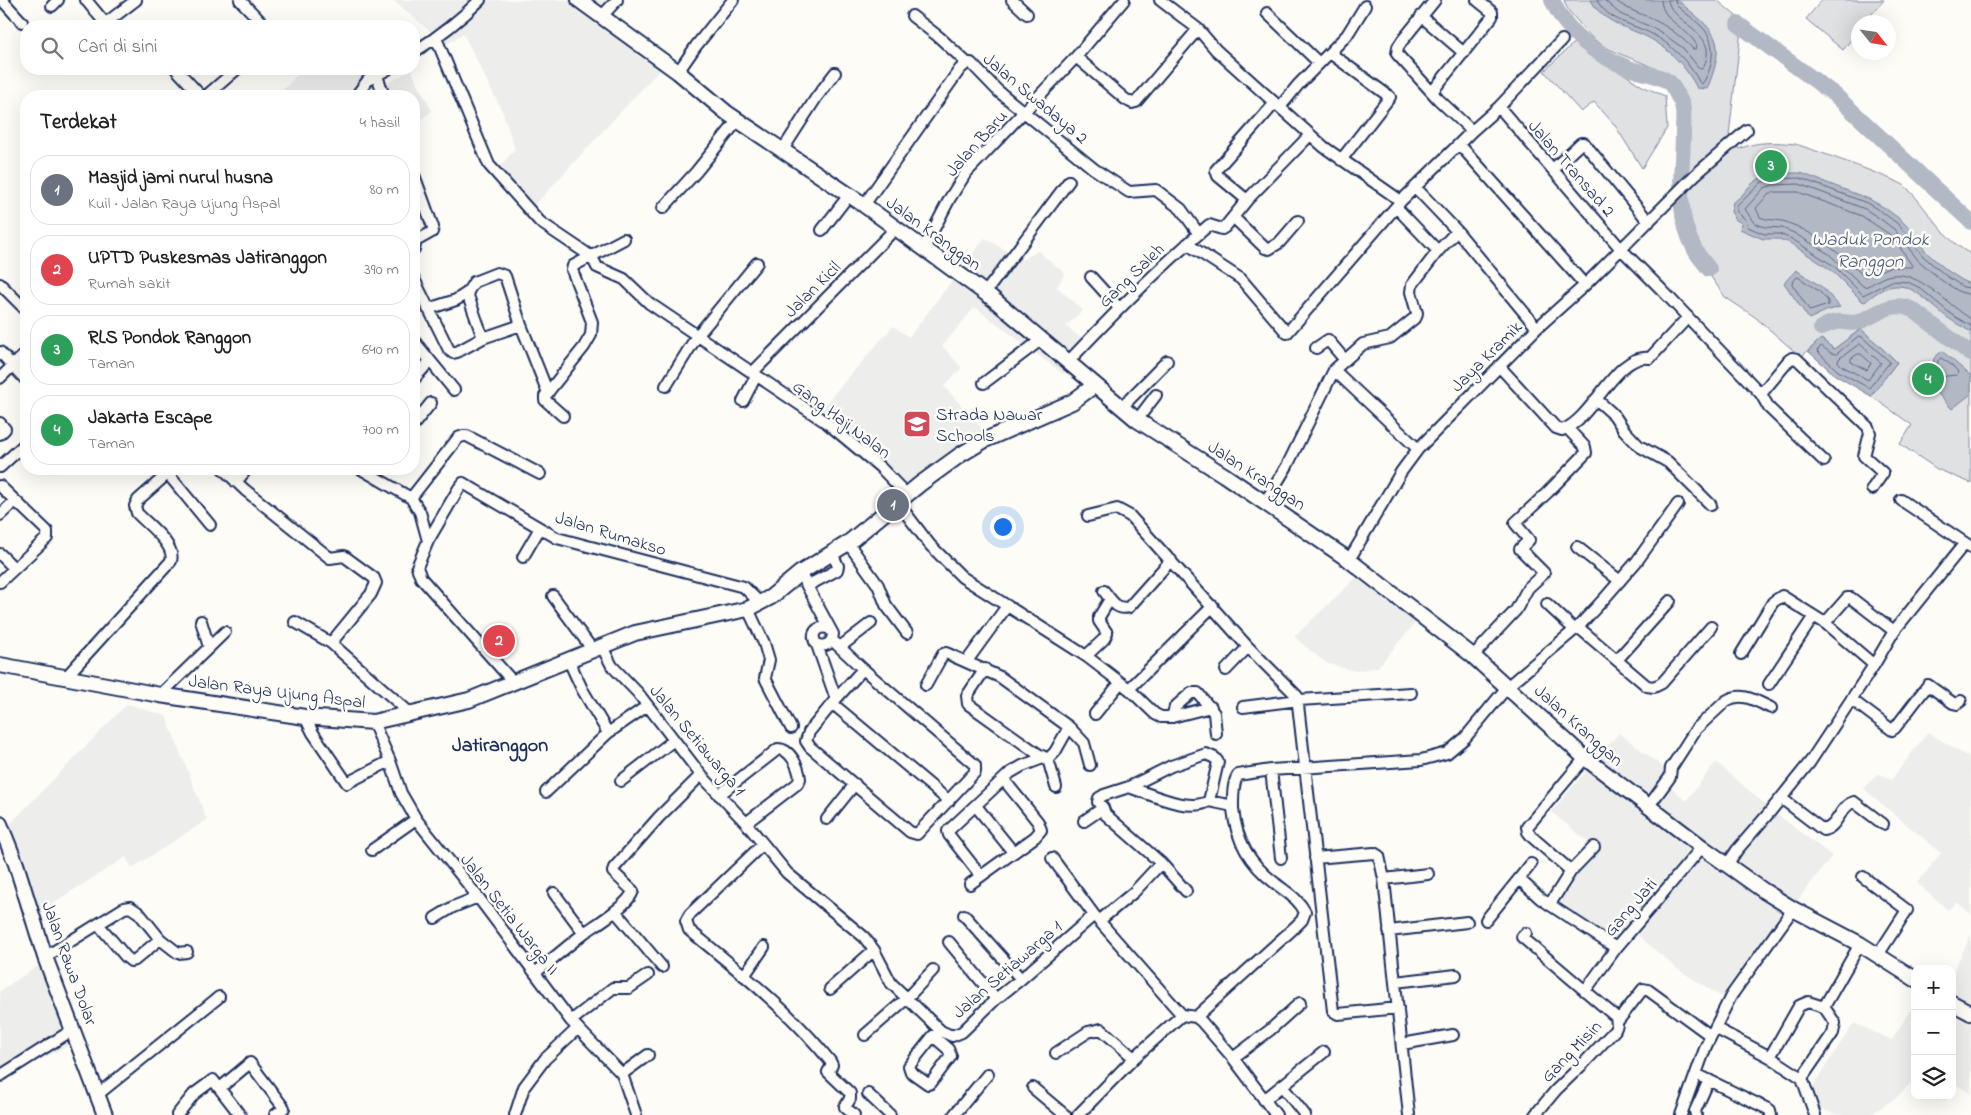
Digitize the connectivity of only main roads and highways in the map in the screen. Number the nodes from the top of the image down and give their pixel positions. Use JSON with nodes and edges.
{"nodes":[{"id":1,"x":579,"y":0,"type":"edge"},
{"id":2,"x":1095,"y":385,"type":"junction"},
{"id":3,"x":0,"y":665,"type":"edge"},
{"id":4,"x":0,"y":824,"type":"edge"},
{"id":5,"x":1911,"y":976,"type":"edge"},
{"id":6,"x":1956,"y":1005,"type":"edge"},
{"id":7,"x":1971,"y":1013,"type":"edge"},
{"id":8,"x":105,"y":1115,"type":"edge"}],
"edges":[{"from":1,"to":2,"type":"main road","name":"Jalan Kranggan"},
{"from":2,"to":3,"type":"main road","name":"Jalan Raya Ujung Aspal"},
{"from":2,"to":5,"type":"main road","name":"Jalan Kranggan"},
{"from":4,"to":8,"type":"main road","name":"Jalan Rawa Dolar"},
{"from":6,"to":7,"type":"main road"}]}
